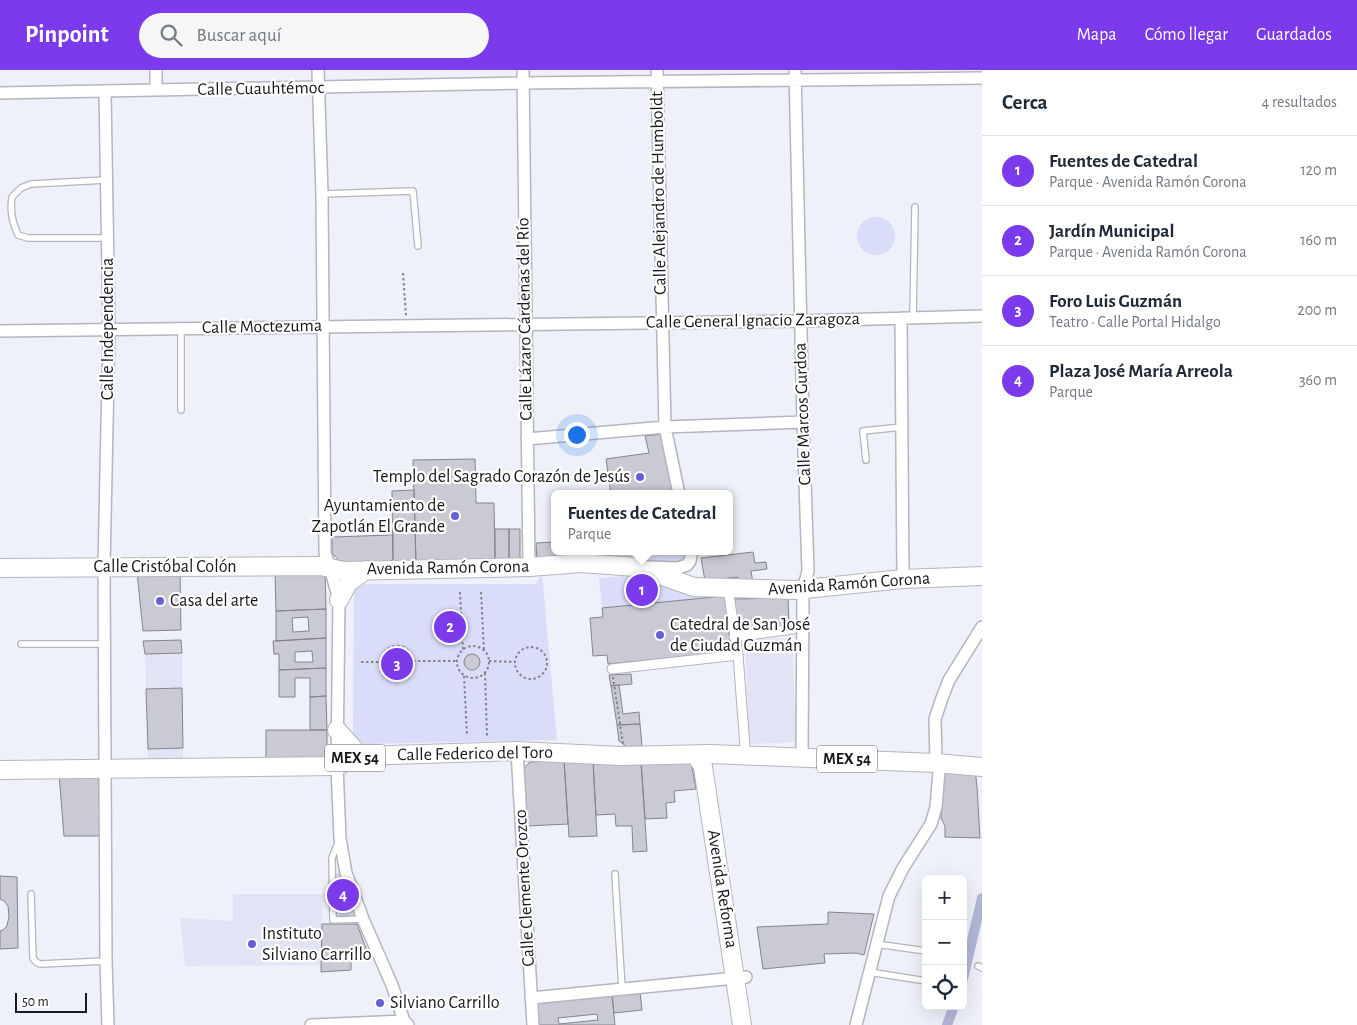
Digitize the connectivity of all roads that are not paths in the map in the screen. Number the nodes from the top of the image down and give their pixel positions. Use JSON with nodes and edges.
{"nodes":[{"id":1,"x":156,"y":70,"type":"edge"},
{"id":2,"x":318,"y":70,"type":"edge"},
{"id":3,"x":523,"y":70,"type":"edge"},
{"id":4,"x":795,"y":75,"type":"edge"},
{"id":5,"x":657,"y":76,"type":"edge"},
{"id":6,"x":982,"y":78,"type":"edge"},
{"id":7,"x":523,"y":83,"type":"junction"},
{"id":8,"x":318,"y":88,"type":"junction"},
{"id":9,"x":156,"y":90,"type":"junction"},
{"id":10,"x":105,"y":92,"type":"junction"},
{"id":11,"x":0,"y":93,"type":"edge"},
{"id":12,"x":106,"y":180,"type":"junction"},
{"id":13,"x":322,"y":194,"type":"junction"},
{"id":14,"x":915,"y":207,"type":"dead end"},
{"id":15,"x":108,"y":238,"type":"junction"},
{"id":16,"x":418,"y":246,"type":"dead end"},
{"id":17,"x":982,"y":316,"type":"edge"},
{"id":18,"x":907,"y":318,"type":"junction"},
{"id":19,"x":800,"y":321,"type":"junction"},
{"id":20,"x":662,"y":322,"type":"junction"},
{"id":21,"x":525,"y":324,"type":"junction"},
{"id":22,"x":322,"y":326,"type":"junction"},
{"id":23,"x":109,"y":329,"type":"junction"},
{"id":24,"x":181,"y":329,"type":"junction"},
{"id":25,"x":0,"y":331,"type":"edge"},
{"id":26,"x":181,"y":410,"type":"dead end"},
{"id":27,"x":802,"y":422,"type":"junction"},
{"id":28,"x":664,"y":426,"type":"junction"},
{"id":29,"x":902,"y":427,"type":"junction"},
{"id":30,"x":526,"y":439,"type":"junction"},
{"id":31,"x":866,"y":460,"type":"dead end"},
{"id":32,"x":679,"y":490,"type":"edge"},
{"id":33,"x":691,"y":555,"type":"edge"},
{"id":34,"x":104,"y":567,"type":"junction"},
{"id":35,"x":529,"y":567,"type":"junction"},
{"id":36,"x":636,"y":567,"type":"junction"},
{"id":37,"x":0,"y":568,"type":"edge"},
{"id":38,"x":330,"y":568,"type":"junction"},
{"id":39,"x":366,"y":570,"type":"junction"},
{"id":40,"x":982,"y":576,"type":"edge"},
{"id":41,"x":904,"y":579,"type":"junction"},
{"id":42,"x":803,"y":590,"type":"junction"},
{"id":43,"x":729,"y":595,"type":"dead end"},
{"id":44,"x":338,"y":600,"type":"junction"},
{"id":45,"x":793,"y":629,"type":"dead end"},
{"id":46,"x":981,"y":630,"type":"edge"},
{"id":47,"x":734,"y":637,"type":"junction"},
{"id":48,"x":21,"y":644,"type":"dead end"},
{"id":49,"x":104,"y":644,"type":"junction"},
{"id":50,"x":738,"y":655,"type":"junction"},
{"id":51,"x":612,"y":669,"type":"road end"},
{"id":52,"x":337,"y":730,"type":"junction"},
{"id":53,"x":745,"y":747,"type":"dead end"},
{"id":54,"x":517,"y":751,"type":"junction"},
{"id":55,"x":703,"y":754,"type":"junction"},
{"id":56,"x":360,"y":756,"type":"junction"},
{"id":57,"x":802,"y":757,"type":"junction"},
{"id":58,"x":936,"y":763,"type":"junction"},
{"id":59,"x":337,"y":766,"type":"junction"},
{"id":60,"x":982,"y":767,"type":"edge"},
{"id":61,"x":105,"y":768,"type":"junction"},
{"id":62,"x":0,"y":770,"type":"edge"},
{"id":63,"x":340,"y":838,"type":"junction"},
{"id":64,"x":615,"y":874,"type":"dead end"},
{"id":65,"x":31,"y":894,"type":"dead end"},
{"id":66,"x":364,"y":919,"type":"junction"},
{"id":67,"x":876,"y":944,"type":"junction"},
{"id":68,"x":922,"y":950,"type":"edge"},
{"id":69,"x":106,"y":961,"type":"junction"},
{"id":70,"x":869,"y":972,"type":"junction"},
{"id":71,"x":741,"y":978,"type":"junction"},
{"id":72,"x":922,"y":980,"type":"edge"},
{"id":73,"x":622,"y":989,"type":"junction"},
{"id":74,"x":531,"y":998,"type":"junction"},
{"id":75,"x":406,"y":1023,"type":"edge"},
{"id":76,"x":108,"y":1025,"type":"edge"},
{"id":77,"x":311,"y":1025,"type":"edge"},
{"id":78,"x":533,"y":1025,"type":"edge"},
{"id":79,"x":742,"y":1025,"type":"edge"},
{"id":80,"x":753,"y":1025,"type":"edge"},
{"id":81,"x":856,"y":1025,"type":"edge"}],
"edges":[{"from":1,"to":9,"type":"street"},
{"from":2,"to":8,"type":"street"},
{"from":3,"to":7,"type":"street","name":"Calle Lázaro Cárdenas del Río"},
{"from":4,"to":5,"type":"street","name":"Calle Cuauhtémoc"},
{"from":4,"to":6,"type":"street","name":"Calle Cuauhtémoc"},
{"from":4,"to":19,"type":"street","name":"Calle Marcos Gurdoa"},
{"from":5,"to":7,"type":"street","name":"Calle Cuauhtémoc"},
{"from":5,"to":20,"type":"street","name":"Calle Alejandro de Humboldt"},
{"from":7,"to":8,"type":"street","name":"Calle Cuauhtémoc"},
{"from":7,"to":21,"type":"street","name":"Calle Lázaro Cárdenas del Río"},
{"from":8,"to":9,"type":"street","name":"Calle Cuauhtémoc"},
{"from":8,"to":13,"type":"street"},
{"from":9,"to":10,"type":"street","name":"Calle Cuauhtémoc"},
{"from":10,"to":11,"type":"street","name":"Calle Cuauhtémoc"},
{"from":10,"to":12,"type":"street","name":"Calle Independencia"},
{"from":12,"to":15,"type":"street","name":"Calle Independencia"},
{"from":12,"to":15,"type":"lane"},
{"from":13,"to":16,"type":"lane"},
{"from":13,"to":22,"type":"street"},
{"from":14,"to":18,"type":"lane"},
{"from":15,"to":23,"type":"street","name":"Calle Independencia"},
{"from":17,"to":18,"type":"street","name":"Calle General Ignacio Zaragoza"},
{"from":18,"to":19,"type":"street","name":"Calle General Ignacio Zaragoza"},
{"from":18,"to":29,"type":"street"},
{"from":19,"to":20,"type":"street","name":"Calle General Ignacio Zaragoza"},
{"from":19,"to":27,"type":"street","name":"Calle Marcos Gurdoa"},
{"from":20,"to":21,"type":"street","name":"Calle General Ignacio Zaragoza"},
{"from":20,"to":28,"type":"street","name":"Calle Alejandro de Humboldt"},
{"from":21,"to":22,"type":"street","name":"Calle Moctezuma"},
{"from":21,"to":30,"type":"street","name":"Calle Lázaro Cárdenas del Río"},
{"from":22,"to":24,"type":"street","name":"Calle Moctezuma"},
{"from":22,"to":38,"type":"street"},
{"from":23,"to":24,"type":"street","name":"Calle Moctezuma"},
{"from":23,"to":25,"type":"street","name":"Calle Moctezuma"},
{"from":23,"to":34,"type":"street","name":"Calle Independencia"},
{"from":24,"to":26,"type":"lane"},
{"from":27,"to":28,"type":"street"},
{"from":27,"to":42,"type":"street","name":"Calle Marcos Gurdoa"},
{"from":28,"to":30,"type":"street"},
{"from":28,"to":32,"type":"street","name":"Calle Alejandro de Humboldt"},
{"from":29,"to":31,"type":"lane"},
{"from":29,"to":41,"type":"street"},
{"from":30,"to":35,"type":"street","name":"Calle Lázaro Cárdenas del Río"},
{"from":33,"to":36,"type":"street"},
{"from":34,"to":37,"type":"main road","name":"Calle Cristóbal Colón"},
{"from":34,"to":38,"type":"main road","name":"Calle Cristóbal Colón"},
{"from":34,"to":49,"type":"street","name":"Calle Independencia"},
{"from":35,"to":36,"type":"main road","name":"Avenida Ramón Corona"},
{"from":35,"to":39,"type":"main road","name":"Avenida Ramón Corona"},
{"from":36,"to":42,"type":"main road","name":"Avenida Ramón Corona"},
{"from":38,"to":39,"type":"main road","name":"Avenida Ramón Corona"},
{"from":38,"to":44,"type":"street"},
{"from":39,"to":44,"type":"main road"},
{"from":40,"to":41,"type":"main road","name":"Avenida Ramón Corona"},
{"from":41,"to":42,"type":"main road","name":"Avenida Ramón Corona"},
{"from":42,"to":57,"type":"street","name":"Calle Marcos Gurdoa"},
{"from":43,"to":47,"type":"street"},
{"from":44,"to":52,"type":"street"},
{"from":45,"to":47,"type":"street"},
{"from":46,"to":58,"type":"street"},
{"from":47,"to":50,"type":"street"},
{"from":48,"to":49,"type":"lane"},
{"from":49,"to":61,"type":"street","name":"Calle Independencia"},
{"from":50,"to":51,"type":"street"},
{"from":50,"to":53,"type":"street"},
{"from":52,"to":56,"type":"main road"},
{"from":52,"to":59,"type":"street"},
{"from":54,"to":55,"type":"main road","name":"Calle Federico del Toro","number":"MEX 54"},
{"from":54,"to":56,"type":"main road","name":"Calle Federico del Toro","number":"MEX 54"},
{"from":54,"to":74,"type":"street","name":"Calle Clemente Orozco"},
{"from":55,"to":57,"type":"main road","number":"MEX 54"},
{"from":55,"to":71,"type":"main road","name":"Avenida Reforma"},
{"from":56,"to":59,"type":"main road","name":"Calle Federico del Toro","number":"MEX 54"},
{"from":57,"to":58,"type":"main road","number":"MEX 54"},
{"from":58,"to":60,"type":"main road","number":"MEX 54"},
{"from":58,"to":67,"type":"street"},
{"from":59,"to":61,"type":"main road","name":"Calle Federico del Toro","number":"MEX 54"},
{"from":59,"to":63,"type":"street"},
{"from":61,"to":62,"type":"main road","name":"Calle Federico del Toro","number":"MEX 54"},
{"from":61,"to":69,"type":"street","name":"Calle Independencia"},
{"from":63,"to":66,"type":"street"},
{"from":63,"to":66,"type":"lane"},
{"from":64,"to":73,"type":"lane"},
{"from":65,"to":69,"type":"lane"},
{"from":66,"to":75,"type":"street"},
{"from":67,"to":68,"type":"lane"},
{"from":67,"to":70,"type":"street"},
{"from":69,"to":76,"type":"street","name":"Calle Independencia"},
{"from":70,"to":72,"type":"lane"},
{"from":70,"to":81,"type":"street"},
{"from":71,"to":73,"type":"street"},
{"from":71,"to":79,"type":"main road","name":"Avenida Reforma"},
{"from":71,"to":80,"type":"main road","name":"Avenida Reforma"},
{"from":73,"to":74,"type":"street"},
{"from":74,"to":78,"type":"street","name":"Calle Clemente Orozco"},
{"from":75,"to":77,"type":"street"}]}
